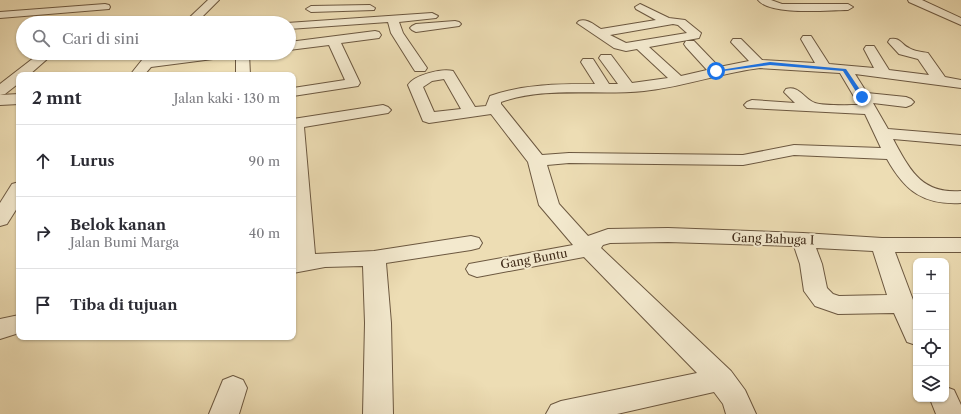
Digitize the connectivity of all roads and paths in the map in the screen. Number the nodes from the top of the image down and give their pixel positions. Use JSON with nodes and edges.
{"nodes":[{"id":1,"x":214,"y":0,"type":"edge"},
{"id":2,"x":764,"y":0,"type":"edge"},
{"id":3,"x":834,"y":0,"type":"edge"},
{"id":4,"x":913,"y":0,"type":"edge"},
{"id":5,"x":341,"y":1,"type":"dead end"},
{"id":6,"x":359,"y":1,"type":"edge"},
{"id":7,"x":372,"y":3,"type":"edge"},
{"id":8,"x":110,"y":4,"type":"edge"},
{"id":9,"x":640,"y":7,"type":"dead end"},
{"id":10,"x":310,"y":9,"type":"dead end"},
{"id":11,"x":0,"y":15,"type":"edge"},
{"id":12,"x":94,"y":16,"type":"edge"},
{"id":13,"x":197,"y":16,"type":"edge"},
{"id":14,"x":432,"y":16,"type":"dead end"},
{"id":15,"x":620,"y":20,"type":"dead end"},
{"id":16,"x":371,"y":21,"type":"junction"},
{"id":17,"x":668,"y":22,"type":"junction"},
{"id":18,"x":961,"y":22,"type":"edge"},
{"id":19,"x":583,"y":23,"type":"dead end"},
{"id":20,"x":394,"y":24,"type":"junction"},
{"id":21,"x":454,"y":24,"type":"dead end"},
{"id":22,"x":296,"y":26,"type":"edge"},
{"id":23,"x":633,"y":28,"type":"junction"},
{"id":24,"x":600,"y":33,"type":"junction"},
{"id":25,"x":375,"y":35,"type":"dead end"},
{"id":26,"x":807,"y":39,"type":"dead end"},
{"id":27,"x":333,"y":40,"type":"junction"},
{"id":28,"x":737,"y":42,"type":"dead end"},
{"id":29,"x":894,"y":42,"type":"dead end"},
{"id":30,"x":690,"y":44,"type":"dead end"},
{"id":31,"x":296,"y":45,"type":"edge"},
{"id":32,"x":641,"y":46,"type":"junction"},
{"id":33,"x":870,"y":49,"type":"dead end"},
{"id":34,"x":606,"y":58,"type":"dead end"},
{"id":35,"x":39,"y":60,"type":"edge"},
{"id":36,"x":167,"y":60,"type":"edge"},
{"id":37,"x":243,"y":60,"type":"edge"},
{"id":38,"x":588,"y":62,"type":"dead end"},
{"id":39,"x":759,"y":64,"type":"junction"},
{"id":40,"x":420,"y":68,"type":"dead end"},
{"id":41,"x":825,"y":68,"type":"junction"},
{"id":42,"x":844,"y":70,"type":"junction"},
{"id":43,"x":23,"y":72,"type":"edge"},
{"id":44,"x":139,"y":72,"type":"edge"},
{"id":45,"x":243,"y":72,"type":"edge"},
{"id":46,"x":725,"y":73,"type":"junction"},
{"id":47,"x":884,"y":73,"type":"junction"},
{"id":48,"x":16,"y":78,"type":"edge"},
{"id":49,"x":679,"y":81,"type":"junction"},
{"id":50,"x":940,"y":81,"type":"junction"},
{"id":51,"x":353,"y":83,"type":"junction"},
{"id":52,"x":961,"y":84,"type":"edge"},
{"id":53,"x":628,"y":88,"type":"junction"},
{"id":54,"x":605,"y":89,"type":"junction"},
{"id":55,"x":0,"y":91,"type":"edge"},
{"id":56,"x":296,"y":92,"type":"edge"},
{"id":57,"x":791,"y":92,"type":"dead end"},
{"id":58,"x":357,"y":97,"type":"dead end"},
{"id":59,"x":16,"y":99,"type":"edge"},
{"id":60,"x":0,"y":100,"type":"edge"},
{"id":61,"x":906,"y":102,"type":"dead end"},
{"id":62,"x":866,"y":103,"type":"junction"},
{"id":63,"x":752,"y":104,"type":"dead end"},
{"id":64,"x":812,"y":108,"type":"junction"},
{"id":65,"x":383,"y":110,"type":"dead end"},
{"id":66,"x":495,"y":110,"type":"junction"},
{"id":67,"x":470,"y":112,"type":"dead end"},
{"id":68,"x":296,"y":124,"type":"edge"},
{"id":69,"x":882,"y":133,"type":"junction"},
{"id":70,"x":961,"y":140,"type":"edge"},
{"id":71,"x":893,"y":154,"type":"junction"},
{"id":72,"x":537,"y":161,"type":"junction"},
{"id":73,"x":16,"y":193,"type":"edge"},
{"id":74,"x":296,"y":194,"type":"edge"},
{"id":75,"x":961,"y":197,"type":"edge"},
{"id":76,"x":0,"y":220,"type":"edge"},
{"id":77,"x":803,"y":240,"type":"junction"},
{"id":78,"x":471,"y":243,"type":"dead end"},
{"id":79,"x":882,"y":245,"type":"junction"},
{"id":80,"x":961,"y":245,"type":"edge"},
{"id":81,"x":590,"y":249,"type":"junction"},
{"id":82,"x":374,"y":258,"type":"junction"},
{"id":83,"x":298,"y":264,"type":"edge"},
{"id":84,"x":477,"y":269,"type":"dead end"},
{"id":85,"x":902,"y":304,"type":"junction"},
{"id":86,"x":16,"y":325,"type":"edge"},
{"id":87,"x":0,"y":329,"type":"edge"},
{"id":88,"x":914,"y":330,"type":"edge"},
{"id":89,"x":721,"y":380,"type":"junction"},
{"id":90,"x":378,"y":414,"type":"edge"},
{"id":91,"x":561,"y":414,"type":"edge"},
{"id":92,"x":741,"y":414,"type":"edge"}],
"edges":[{"from":1,"to":13,"type":"street"},
{"from":2,"to":3,"type":"street"},
{"from":4,"to":18,"type":"street"},
{"from":5,"to":6,"type":"street"},
{"from":6,"to":7,"type":"street"},
{"from":7,"to":10,"type":"street"},
{"from":7,"to":16,"type":"street"},
{"from":8,"to":11,"type":"street"},
{"from":8,"to":12,"type":"street"},
{"from":9,"to":17,"type":"street"},
{"from":14,"to":20,"type":"street"},
{"from":15,"to":23,"type":"street"},
{"from":16,"to":20,"type":"street"},
{"from":16,"to":22,"type":"street"},
{"from":17,"to":23,"type":"street"},
{"from":17,"to":32,"type":"street"},
{"from":19,"to":24,"type":"street"},
{"from":20,"to":21,"type":"street"},
{"from":20,"to":40,"type":"street"},
{"from":23,"to":24,"type":"street"},
{"from":24,"to":32,"type":"street"},
{"from":25,"to":27,"type":"street"},
{"from":26,"to":41,"type":"street"},
{"from":27,"to":31,"type":"street"},
{"from":27,"to":51,"type":"street"},
{"from":28,"to":39,"type":"street"},
{"from":29,"to":50,"type":"street"},
{"from":30,"to":46,"type":"street"},
{"from":32,"to":49,"type":"street"},
{"from":33,"to":47,"type":"street"},
{"from":34,"to":53,"type":"street"},
{"from":35,"to":43,"type":"street"},
{"from":36,"to":44,"type":"street"},
{"from":37,"to":45,"type":"street"},
{"from":38,"to":54,"type":"street"},
{"from":39,"to":41,"type":"street"},
{"from":39,"to":46,"type":"street"},
{"from":41,"to":42,"type":"street"},
{"from":42,"to":47,"type":"street"},
{"from":42,"to":62,"type":"street"},
{"from":46,"to":49,"type":"street"},
{"from":47,"to":50,"type":"street"},
{"from":48,"to":55,"type":"street"},
{"from":49,"to":53,"type":"street"},
{"from":50,"to":52,"type":"street"},
{"from":51,"to":56,"type":"street"},
{"from":51,"to":58,"type":"street"},
{"from":53,"to":54,"type":"street"},
{"from":54,"to":66,"type":"street"},
{"from":57,"to":64,"type":"street"},
{"from":59,"to":60,"type":"street"},
{"from":61,"to":62,"type":"street"},
{"from":62,"to":64,"type":"street"},
{"from":62,"to":69,"type":"street"},
{"from":63,"to":64,"type":"street"},
{"from":65,"to":68,"type":"street"},
{"from":66,"to":67,"type":"street"},
{"from":66,"to":72,"type":"street"},
{"from":69,"to":70,"type":"street"},
{"from":69,"to":71,"type":"street"},
{"from":71,"to":72,"type":"street"},
{"from":71,"to":75,"type":"street"},
{"from":72,"to":81,"type":"street"},
{"from":73,"to":76,"type":"street"},
{"from":74,"to":83,"type":"street"},
{"from":77,"to":79,"type":"street","name":"Gang Bahuga I"},
{"from":77,"to":81,"type":"street","name":"Gang Bahuga I"},
{"from":77,"to":85,"type":"street"},
{"from":78,"to":82,"type":"street"},
{"from":79,"to":80,"type":"street","name":"Gang Bahuga I"},
{"from":79,"to":85,"type":"street"},
{"from":81,"to":84,"type":"street","name":"Gang Buntu"},
{"from":81,"to":89,"type":"street"},
{"from":82,"to":83,"type":"street"},
{"from":82,"to":90,"type":"street"},
{"from":85,"to":88,"type":"street"},
{"from":86,"to":87,"type":"street"},
{"from":89,"to":91,"type":"street"},
{"from":89,"to":92,"type":"street"}]}
